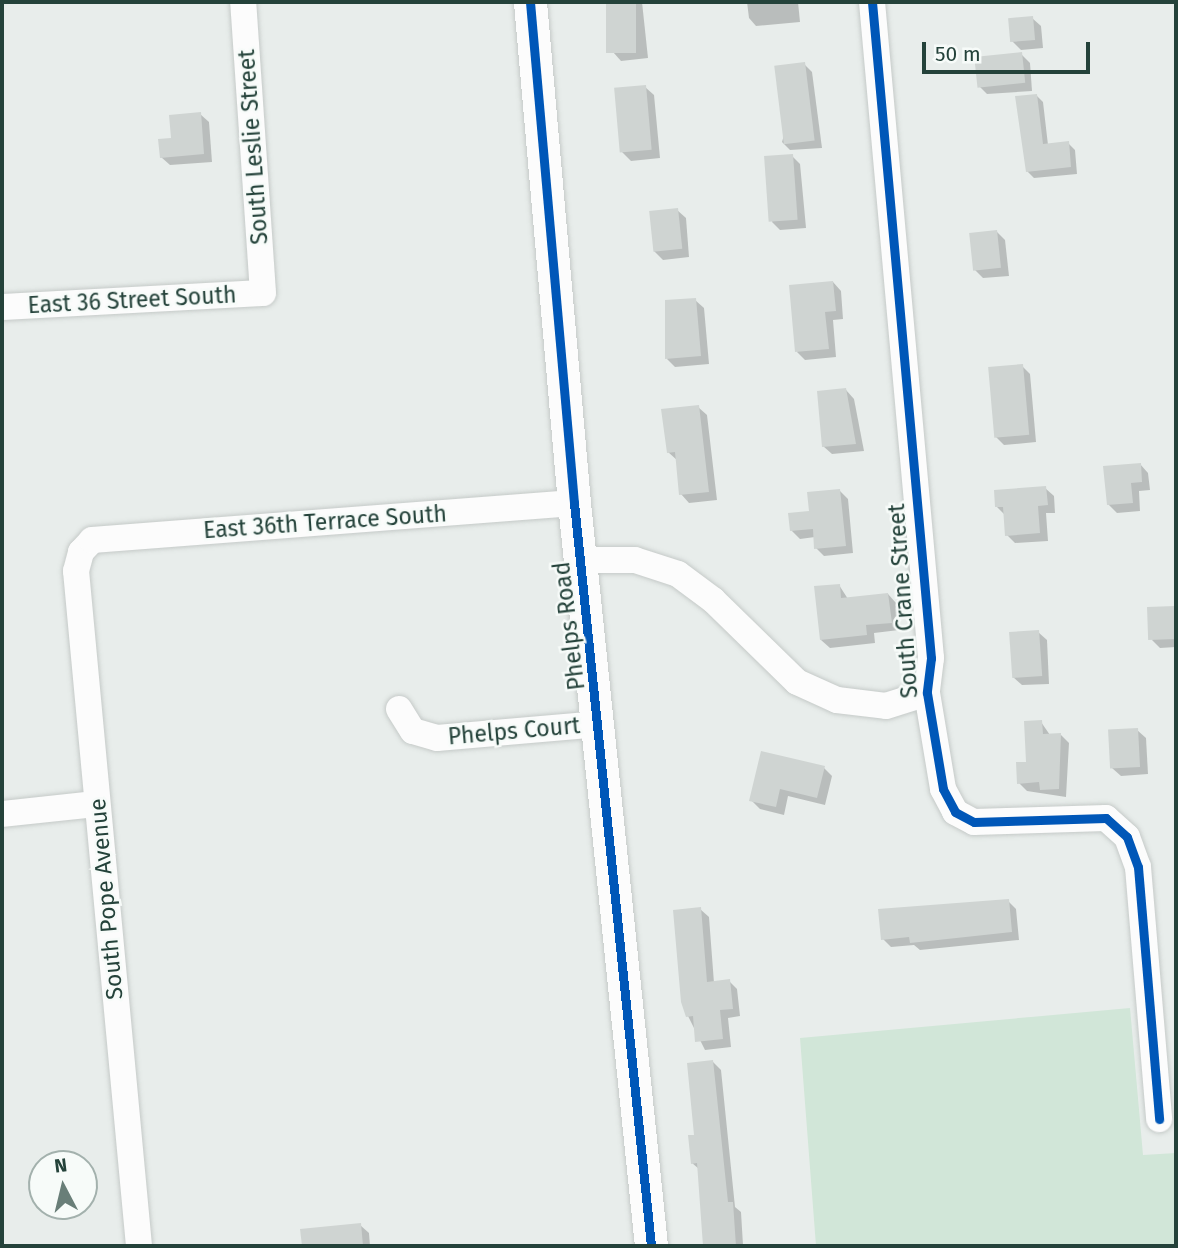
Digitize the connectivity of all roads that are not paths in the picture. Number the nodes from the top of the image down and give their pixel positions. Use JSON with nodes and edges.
{"nodes":[{"id":1,"x":243,"y":2,"type":"edge"},
{"id":2,"x":530,"y":2,"type":"edge"},
{"id":3,"x":872,"y":2,"type":"edge"},
{"id":4,"x":262,"y":293,"type":"joint"},
{"id":5,"x":2,"y":307,"type":"edge"},
{"id":6,"x":574,"y":503,"type":"junction"},
{"id":7,"x":81,"y":551,"type":"joint"},
{"id":8,"x":581,"y":560,"type":"junction"},
{"id":9,"x":927,"y":693,"type":"junction"},
{"id":10,"x":399,"y":709,"type":"dead end"},
{"id":11,"x":599,"y":724,"type":"junction"},
{"id":12,"x":96,"y":804,"type":"junction"},
{"id":13,"x":2,"y":814,"type":"edge"},
{"id":14,"x":1159,"y":1119,"type":"dead end"},
{"id":15,"x":139,"y":1246,"type":"edge"},
{"id":16,"x":651,"y":1246,"type":"edge"}],
"edges":[{"from":1,"to":4,"type":"street","name":"South Leslie Street"},
{"from":2,"to":6,"type":"street","name":"Phelps Road"},
{"from":3,"to":9,"type":"street","name":"South Crane Street"},
{"from":4,"to":5,"type":"street","name":"East 36 Street South"},
{"from":6,"to":7,"type":"street","name":"East 36th Terrace South"},
{"from":6,"to":8,"type":"street","name":"Phelps Road"},
{"from":7,"to":12,"type":"street","name":"South Pope Avenue"},
{"from":8,"to":9,"type":"street"},
{"from":8,"to":11,"type":"street","name":"Phelps Road"},
{"from":9,"to":14,"type":"street","name":"South Crane Street"},
{"from":10,"to":11,"type":"street","name":"Phelps Court"},
{"from":11,"to":16,"type":"street","name":"Phelps Road"},
{"from":12,"to":13,"type":"street"},
{"from":12,"to":15,"type":"street","name":"South Pope Avenue"}]}
